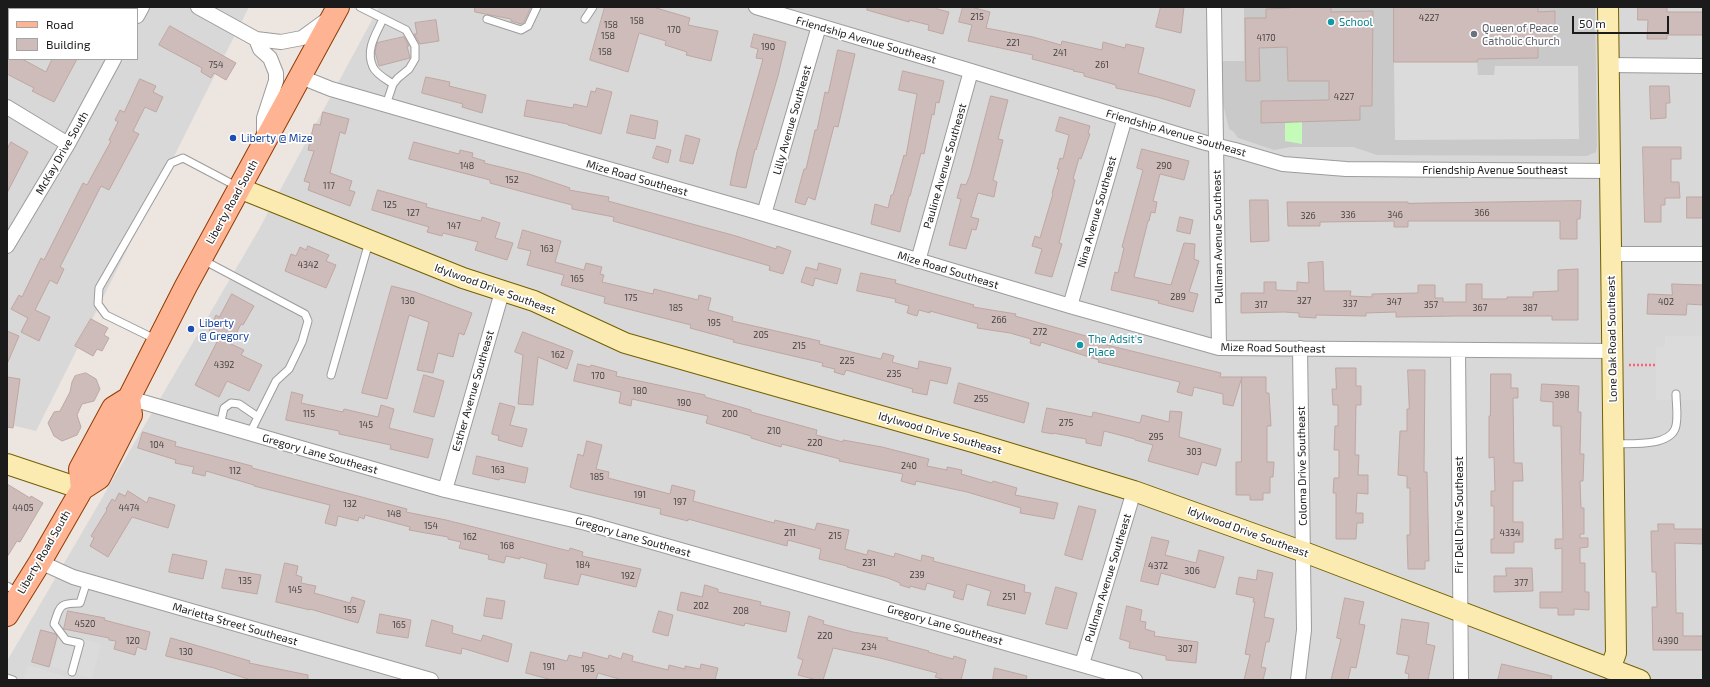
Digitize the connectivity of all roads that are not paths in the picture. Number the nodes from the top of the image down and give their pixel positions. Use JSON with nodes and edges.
{"nodes":[{"id":1,"x":198,"y":7,"type":"edge"},
{"id":2,"x":360,"y":7,"type":"edge"},
{"id":3,"x":537,"y":7,"type":"edge"},
{"id":4,"x":593,"y":7,"type":"edge"},
{"id":5,"x":756,"y":7,"type":"edge"},
{"id":6,"x":1214,"y":7,"type":"edge"},
{"id":7,"x":1608,"y":7,"type":"edge"},
{"id":8,"x":336,"y":11,"type":"edge"},
{"id":9,"x":383,"y":19,"type":"junction"},
{"id":10,"x":488,"y":19,"type":"dead end"},
{"id":11,"x":585,"y":19,"type":"dead end"},
{"id":12,"x":819,"y":26,"type":"junction"},
{"id":13,"x":256,"y":39,"type":"junction"},
{"id":14,"x":113,"y":60,"type":"edge"},
{"id":15,"x":1609,"y":65,"type":"junction"},
{"id":16,"x":1703,"y":66,"type":"edge"},
{"id":17,"x":971,"y":71,"type":"junction"},
{"id":18,"x":301,"y":76,"type":"junction"},
{"id":19,"x":393,"y":84,"type":"junction"},
{"id":20,"x":386,"y":105,"type":"junction"},
{"id":21,"x":7,"y":108,"type":"edge"},
{"id":22,"x":1125,"y":118,"type":"junction"},
{"id":23,"x":264,"y":143,"type":"junction"},
{"id":24,"x":68,"y":144,"type":"junction"},
{"id":25,"x":1217,"y":147,"type":"junction"},
{"id":26,"x":1610,"y":171,"type":"junction"},
{"id":27,"x":240,"y":188,"type":"junction"},
{"id":28,"x":764,"y":214,"type":"junction"},
{"id":29,"x":369,"y":240,"type":"junction"},
{"id":30,"x":7,"y":246,"type":"edge"},
{"id":31,"x":1611,"y":254,"type":"junction"},
{"id":32,"x":1703,"y":254,"type":"edge"},
{"id":33,"x":201,"y":258,"type":"junction"},
{"id":34,"x":918,"y":261,"type":"junction"},
{"id":35,"x":502,"y":292,"type":"junction"},
{"id":36,"x":1070,"y":306,"type":"junction"},
{"id":37,"x":158,"y":341,"type":"junction"},
{"id":38,"x":1219,"y":348,"type":"junction"},
{"id":39,"x":1300,"y":348,"type":"junction"},
{"id":40,"x":1458,"y":350,"type":"junction"},
{"id":41,"x":1613,"y":358,"type":"junction"},
{"id":42,"x":331,"y":375,"type":"dead end"},
{"id":43,"x":1676,"y":394,"type":"dead end"},
{"id":44,"x":129,"y":398,"type":"junction"},
{"id":45,"x":258,"y":417,"type":"junction"},
{"id":46,"x":220,"y":424,"type":"junction"},
{"id":47,"x":250,"y":433,"type":"junction"},
{"id":48,"x":1614,"y":444,"type":"junction"},
{"id":49,"x":7,"y":464,"type":"edge"},
{"id":50,"x":82,"y":489,"type":"junction"},
{"id":51,"x":445,"y":490,"type":"junction"},
{"id":52,"x":1134,"y":491,"type":"junction"},
{"id":53,"x":1304,"y":552,"type":"junction"},
{"id":54,"x":40,"y":562,"type":"junction"},
{"id":55,"x":87,"y":581,"type":"junction"},
{"id":56,"x":14,"y":590,"type":"edge"},
{"id":57,"x":1460,"y":612,"type":"junction"},
{"id":58,"x":7,"y":615,"type":"edge"},
{"id":59,"x":1082,"y":664,"type":"junction"},
{"id":60,"x":1610,"y":670,"type":"junction"},
{"id":61,"x":72,"y":672,"type":"dead end"},
{"id":62,"x":7,"y":678,"type":"edge"},
{"id":63,"x":13,"y":680,"type":"edge"},
{"id":64,"x":431,"y":680,"type":"edge"},
{"id":65,"x":1135,"y":680,"type":"edge"},
{"id":66,"x":1298,"y":680,"type":"edge"},
{"id":67,"x":1461,"y":680,"type":"edge"},
{"id":68,"x":1640,"y":680,"type":"edge"}],
"edges":[{"from":1,"to":13,"type":"street"},
{"from":2,"to":9,"type":"lane"},
{"from":3,"to":10,"type":"lane"},
{"from":4,"to":11,"type":"lane"},
{"from":5,"to":12,"type":"street","name":"Friendship Avenue Southeast"},
{"from":6,"to":25,"type":"street","name":"Pullman Avenue Southeast"},
{"from":7,"to":15,"type":"street","name":"Lone Oak Road Southeast"},
{"from":8,"to":13,"type":"street"},
{"from":8,"to":18,"type":"main road","name":"Liberty Road South"},
{"from":9,"to":19,"type":"lane"},
{"from":9,"to":19,"type":"lane"},
{"from":12,"to":17,"type":"street","name":"Friendship Avenue Southeast"},
{"from":12,"to":28,"type":"street","name":"Lilly Avenue Southeast"},
{"from":13,"to":23,"type":"street"},
{"from":14,"to":24,"type":"street","name":"McKay Drive South"},
{"from":15,"to":16,"type":"street"},
{"from":15,"to":26,"type":"street","name":"Lone Oak Road Southeast"},
{"from":17,"to":22,"type":"street","name":"Friendship Avenue Southeast"},
{"from":17,"to":34,"type":"street","name":"Pauline Avenue Southeast"},
{"from":18,"to":20,"type":"street","name":"Mize Road Southeast"},
{"from":18,"to":23,"type":"main road","name":"Liberty Road South"},
{"from":19,"to":20,"type":"lane"},
{"from":20,"to":28,"type":"street","name":"Mize Road Southeast"},
{"from":21,"to":24,"type":"street"},
{"from":22,"to":25,"type":"street","name":"Friendship Avenue Southeast"},
{"from":22,"to":36,"type":"street","name":"Nina Avenue Southeast"},
{"from":23,"to":27,"type":"main road","name":"Liberty Road South"},
{"from":24,"to":30,"type":"street","name":"McKay Drive South"},
{"from":25,"to":26,"type":"street","name":"Friendship Avenue Southeast"},
{"from":25,"to":38,"type":"street","name":"Pullman Avenue Southeast"},
{"from":26,"to":31,"type":"street","name":"Lone Oak Road Southeast"},
{"from":27,"to":29,"type":"street","name":"Idylwood Drive Southeast"},
{"from":27,"to":33,"type":"main road","name":"Liberty Road South"},
{"from":27,"to":37,"type":"lane"},
{"from":28,"to":34,"type":"street","name":"Mize Road Southeast"},
{"from":29,"to":35,"type":"street","name":"Idylwood Drive Southeast"},
{"from":29,"to":42,"type":"lane"},
{"from":31,"to":32,"type":"street"},
{"from":31,"to":41,"type":"street","name":"Lone Oak Road Southeast"},
{"from":33,"to":37,"type":"main road","name":"Liberty Road South"},
{"from":33,"to":45,"type":"lane"},
{"from":34,"to":36,"type":"street","name":"Mize Road Southeast"},
{"from":35,"to":51,"type":"street","name":"Esther Avenue Southeast"},
{"from":35,"to":52,"type":"street","name":"Idylwood Drive Southeast"},
{"from":36,"to":38,"type":"street","name":"Mize Road Southeast"},
{"from":37,"to":44,"type":"main road","name":"Liberty Road South"},
{"from":38,"to":39,"type":"street","name":"Mize Road Southeast"},
{"from":39,"to":40,"type":"street","name":"Mize Road Southeast"},
{"from":39,"to":53,"type":"street","name":"Coloma Drive Southeast"},
{"from":40,"to":41,"type":"street","name":"Mize Road Southeast"},
{"from":40,"to":57,"type":"street","name":"Fir Dell Drive Southeast"},
{"from":41,"to":48,"type":"street","name":"Lone Oak Road Southeast"},
{"from":43,"to":48,"type":"lane"},
{"from":44,"to":46,"type":"street","name":"Gregory Lane Southeast"},
{"from":44,"to":50,"type":"main road","name":"Liberty Road South"},
{"from":45,"to":46,"type":"lane"},
{"from":45,"to":47,"type":"lane"},
{"from":46,"to":47,"type":"street","name":"Gregory Lane Southeast"},
{"from":47,"to":51,"type":"street","name":"Gregory Lane Southeast"},
{"from":48,"to":60,"type":"street","name":"Lone Oak Road Southeast"},
{"from":49,"to":50,"type":"street"},
{"from":50,"to":54,"type":"main road","name":"Liberty Road South"},
{"from":51,"to":59,"type":"street","name":"Gregory Lane Southeast"},
{"from":52,"to":53,"type":"street","name":"Idylwood Drive Southeast"},
{"from":52,"to":59,"type":"street","name":"Pullman Avenue Southeast"},
{"from":53,"to":57,"type":"street","name":"Idylwood Drive Southeast"},
{"from":53,"to":66,"type":"street","name":"Coloma Drive Southeast"},
{"from":54,"to":55,"type":"street","name":"Marietta Street Southeast"},
{"from":54,"to":56,"type":"main road","name":"Liberty Road South"},
{"from":55,"to":61,"type":"lane"},
{"from":55,"to":64,"type":"street","name":"Marietta Street Southeast"},
{"from":56,"to":58,"type":"main road","name":"Liberty Road South"},
{"from":57,"to":60,"type":"street","name":"Idylwood Drive Southeast"},
{"from":57,"to":67,"type":"street","name":"Fir Dell Drive Southeast"},
{"from":59,"to":65,"type":"street","name":"Gregory Lane Southeast"},
{"from":60,"to":68,"type":"street","name":"Idylwood Drive Southeast"},
{"from":62,"to":63,"type":"lane"}]}
